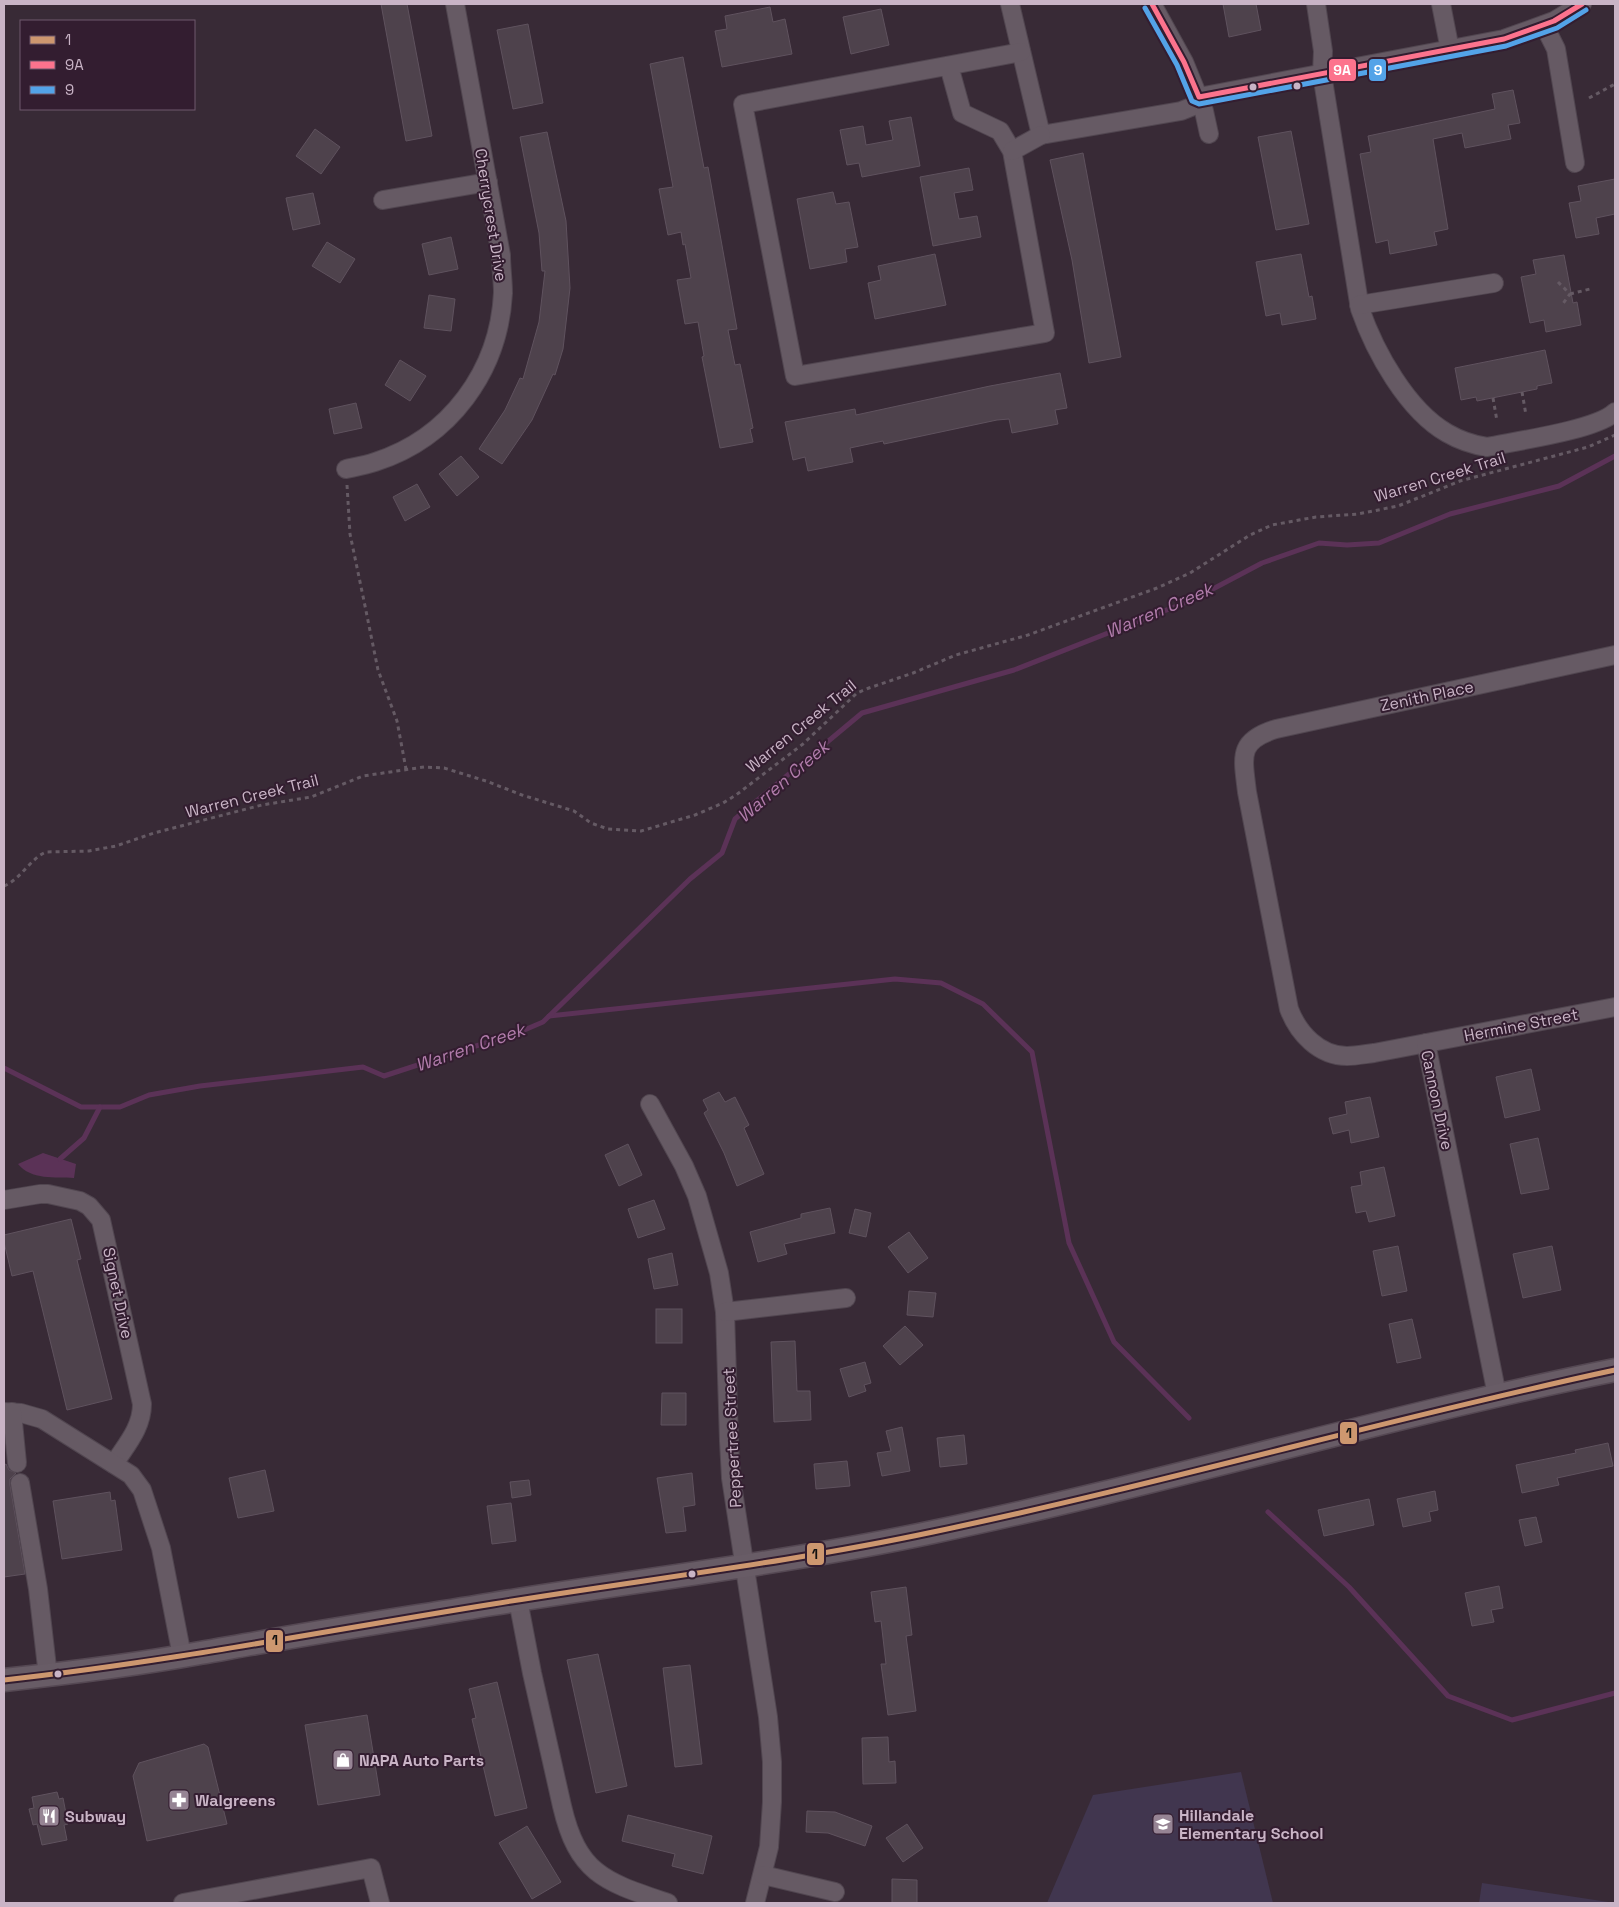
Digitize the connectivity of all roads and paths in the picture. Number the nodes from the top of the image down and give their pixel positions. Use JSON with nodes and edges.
{"nodes":[{"id":1,"x":455,"y":4,"type":"edge"},
{"id":2,"x":1010,"y":4,"type":"edge"},
{"id":3,"x":1152,"y":4,"type":"edge"},
{"id":4,"x":1316,"y":4,"type":"edge"},
{"id":5,"x":1441,"y":4,"type":"edge"},
{"id":6,"x":1582,"y":4,"type":"edge"},
{"id":7,"x":1544,"y":25,"type":"junction"},
{"id":8,"x":1450,"y":50,"type":"junction"},
{"id":9,"x":1021,"y":52,"type":"junction"},
{"id":10,"x":950,"y":66,"type":"junction"},
{"id":11,"x":1322,"y":74,"type":"junction"},
{"id":12,"x":1615,"y":84,"type":"edge"},
{"id":13,"x":1588,"y":98,"type":"dead end"},
{"id":14,"x":1200,"y":100,"type":"junction"},
{"id":15,"x":1209,"y":134,"type":"dead end"},
{"id":16,"x":1041,"y":135,"type":"junction"},
{"id":17,"x":1012,"y":151,"type":"junction"},
{"id":18,"x":1575,"y":163,"type":"dead end"},
{"id":19,"x":488,"y":182,"type":"junction"},
{"id":20,"x":383,"y":200,"type":"dead end"},
{"id":21,"x":1558,"y":282,"type":"dead end"},
{"id":22,"x":1494,"y":283,"type":"dead end"},
{"id":23,"x":1590,"y":289,"type":"dead end"},
{"id":24,"x":1570,"y":294,"type":"junction"},
{"id":25,"x":1359,"y":305,"type":"junction"},
{"id":26,"x":1562,"y":305,"type":"dead end"},
{"id":27,"x":1522,"y":392,"type":"dead end"},
{"id":28,"x":1493,"y":398,"type":"dead end"},
{"id":29,"x":1615,"y":412,"type":"edge"},
{"id":30,"x":1526,"y":415,"type":"dead end"},
{"id":31,"x":1497,"y":420,"type":"dead end"},
{"id":32,"x":1615,"y":435,"type":"edge"},
{"id":33,"x":346,"y":469,"type":"joint"},
{"id":34,"x":1615,"y":656,"type":"edge"},
{"id":35,"x":1246,"y":750,"type":"joint"},
{"id":36,"x":406,"y":769,"type":"junction"},
{"id":37,"x":4,"y":886,"type":"edge"},
{"id":38,"x":1615,"y":1006,"type":"edge"},
{"id":39,"x":1426,"y":1043,"type":"junction"},
{"id":40,"x":650,"y":1104,"type":"dead end"},
{"id":41,"x":4,"y":1200,"type":"edge"},
{"id":42,"x":846,"y":1298,"type":"dead end"},
{"id":43,"x":726,"y":1312,"type":"junction"},
{"id":44,"x":1615,"y":1370,"type":"edge"},
{"id":45,"x":1497,"y":1395,"type":"junction"},
{"id":46,"x":8,"y":1412,"type":"edge"},
{"id":47,"x":17,"y":1462,"type":"dead end"},
{"id":48,"x":114,"y":1464,"type":"junction"},
{"id":49,"x":20,"y":1484,"type":"dead end"},
{"id":50,"x":745,"y":1567,"type":"junction"},
{"id":51,"x":518,"y":1600,"type":"junction"},
{"id":52,"x":182,"y":1656,"type":"junction"},
{"id":53,"x":48,"y":1676,"type":"junction"},
{"id":54,"x":4,"y":1680,"type":"edge"},
{"id":55,"x":762,"y":1876,"type":"junction"},
{"id":56,"x":835,"y":1892,"type":"dead end"},
{"id":57,"x":183,"y":1903,"type":"edge"},
{"id":58,"x":380,"y":1903,"type":"edge"},
{"id":59,"x":668,"y":1903,"type":"edge"},
{"id":60,"x":755,"y":1903,"type":"edge"}],
"edges":[{"from":1,"to":19,"type":"street","name":"Cherrycrest Drive"},
{"from":2,"to":9,"type":"street"},
{"from":3,"to":14,"type":"street"},
{"from":4,"to":11,"type":"street"},
{"from":5,"to":8,"type":"street"},
{"from":6,"to":7,"type":"street"},
{"from":7,"to":8,"type":"street"},
{"from":7,"to":18,"type":"street"},
{"from":8,"to":11,"type":"street"},
{"from":9,"to":10,"type":"street"},
{"from":9,"to":16,"type":"street"},
{"from":10,"to":17,"type":"street"},
{"from":10,"to":17,"type":"street"},
{"from":11,"to":14,"type":"street"},
{"from":11,"to":25,"type":"street"},
{"from":12,"to":13,"type":"path"},
{"from":14,"to":15,"type":"street"},
{"from":14,"to":16,"type":"street"},
{"from":16,"to":17,"type":"street"},
{"from":19,"to":20,"type":"street"},
{"from":19,"to":33,"type":"street","name":"Cherrycrest Drive"},
{"from":21,"to":24,"type":"path"},
{"from":22,"to":25,"type":"street"},
{"from":23,"to":24,"type":"path"},
{"from":24,"to":26,"type":"path"},
{"from":25,"to":29,"type":"street"},
{"from":27,"to":30,"type":"path"},
{"from":28,"to":31,"type":"path"},
{"from":32,"to":36,"type":"path","name":"Warren Creek Trail"},
{"from":33,"to":36,"type":"path"},
{"from":34,"to":35,"type":"street","name":"Zenith Place"},
{"from":35,"to":39,"type":"street","name":"Cannon Drive"},
{"from":36,"to":37,"type":"path","name":"Warren Creek Trail"},
{"from":38,"to":39,"type":"street","name":"Hermine Street"},
{"from":39,"to":45,"type":"street","name":"Cannon Drive"},
{"from":40,"to":43,"type":"street","name":"Peppertree Street"},
{"from":41,"to":48,"type":"street","name":"Signet Drive"},
{"from":42,"to":43,"type":"street"},
{"from":43,"to":50,"type":"street","name":"Peppertree Street"},
{"from":44,"to":45,"type":"main road"},
{"from":45,"to":50,"type":"main road"},
{"from":46,"to":47,"type":"street"},
{"from":46,"to":48,"type":"street"},
{"from":48,"to":52,"type":"street"},
{"from":49,"to":53,"type":"street"},
{"from":50,"to":51,"type":"main road"},
{"from":50,"to":55,"type":"street","name":"Peppertree Street"},
{"from":51,"to":52,"type":"main road"},
{"from":51,"to":59,"type":"street"},
{"from":52,"to":53,"type":"main road"},
{"from":53,"to":54,"type":"main road"},
{"from":55,"to":56,"type":"street"},
{"from":55,"to":60,"type":"street","name":"Peppertree Street"},
{"from":57,"to":58,"type":"street"}]}
